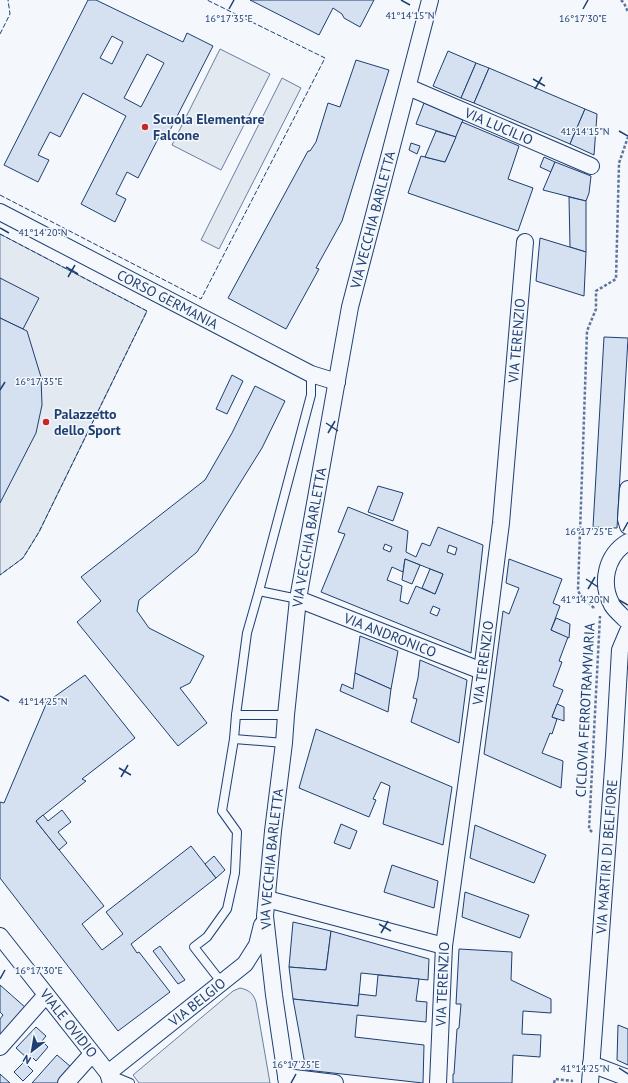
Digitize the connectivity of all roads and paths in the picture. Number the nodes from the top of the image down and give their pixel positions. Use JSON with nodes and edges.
{"nodes":[{"id":1,"x":430,"y":0,"type":"edge"},
{"id":2,"x":621,"y":0,"type":"edge"},
{"id":3,"x":628,"y":12,"type":"edge"},
{"id":4,"x":408,"y":87,"type":"junction"},
{"id":5,"x":628,"y":137,"type":"edge"},
{"id":6,"x":591,"y":166,"type":"dead end"},
{"id":7,"x":0,"y":212,"type":"edge"},
{"id":8,"x":525,"y":242,"type":"dead end"},
{"id":9,"x":311,"y":374,"type":"junction"},
{"id":10,"x":337,"y":382,"type":"junction"},
{"id":11,"x":628,"y":488,"type":"edge"},
{"id":12,"x":628,"y":526,"type":"edge"},
{"id":13,"x":628,"y":542,"type":"edge"},
{"id":14,"x":259,"y":591,"type":"junction"},
{"id":15,"x":298,"y":599,"type":"junction"},
{"id":16,"x":595,"y":609,"type":"dead end"},
{"id":17,"x":600,"y":614,"type":"dead end"},
{"id":18,"x":628,"y":620,"type":"edge"},
{"id":19,"x":628,"y":631,"type":"edge"},
{"id":20,"x":482,"y":671,"type":"junction"},
{"id":21,"x":236,"y":715,"type":"junction"},
{"id":22,"x":286,"y":715,"type":"junction"},
{"id":23,"x":234,"y":739,"type":"junction"},
{"id":24,"x":284,"y":743,"type":"junction"},
{"id":25,"x":593,"y":834,"type":"dead end"},
{"id":26,"x":267,"y":899,"type":"junction"},
{"id":27,"x":265,"y":916,"type":"junction"},
{"id":28,"x":0,"y":938,"type":"edge"},
{"id":29,"x":444,"y":946,"type":"junction"},
{"id":30,"x":222,"y":983,"type":"junction"},
{"id":31,"x":46,"y":995,"type":"junction"},
{"id":32,"x":0,"y":1047,"type":"edge"},
{"id":33,"x":92,"y":1054,"type":"junction"},
{"id":34,"x":591,"y":1064,"type":"junction"},
{"id":35,"x":110,"y":1078,"type":"edge"},
{"id":36,"x":628,"y":1078,"type":"edge"},
{"id":37,"x":286,"y":1080,"type":"edge"},
{"id":38,"x":583,"y":1082,"type":"edge"},
{"id":39,"x":66,"y":1083,"type":"edge"},
{"id":40,"x":130,"y":1083,"type":"edge"},
{"id":41,"x":335,"y":1083,"type":"edge"},
{"id":42,"x":438,"y":1083,"type":"edge"},
{"id":43,"x":554,"y":1083,"type":"edge"}],
"edges":[{"from":1,"to":4,"type":"street","name":"VIA VECCHIA BARLETTA"},
{"from":2,"to":3,"type":"path"},
{"from":4,"to":6,"type":"street","name":"VIA LUCILIO"},
{"from":4,"to":10,"type":"street","name":"VIA VECCHIA BARLETTA"},
{"from":5,"to":16,"type":"path","name":"CICLOVIA FERROTRAMVIARIA"},
{"from":7,"to":9,"type":"street","name":"CORSO GERMANIA"},
{"from":8,"to":20,"type":"street","name":"VIA TERENZIO"},
{"from":9,"to":10,"type":"street","name":"CORSO GERMANIA"},
{"from":9,"to":14,"type":"lane"},
{"from":10,"to":15,"type":"street","name":"VIA VECCHIA BARLETTA"},
{"from":11,"to":12,"type":"street"},
{"from":13,"to":18,"type":"street"},
{"from":14,"to":15,"type":"lane"},
{"from":14,"to":21,"type":"lane"},
{"from":15,"to":20,"type":"street","name":"VIA ANDRONICO"},
{"from":15,"to":22,"type":"street","name":"VIA VECCHIA BARLETTA"},
{"from":17,"to":25,"type":"path","name":"CICLOVIA FERROTRAMVIARIA"},
{"from":19,"to":34,"type":"street","name":"VIA MARTIRI DI BELFIORE"},
{"from":20,"to":29,"type":"street","name":"VIA TERENZIO"},
{"from":21,"to":22,"type":"lane"},
{"from":21,"to":23,"type":"lane"},
{"from":22,"to":24,"type":"street","name":"VIA VECCHIA BARLETTA"},
{"from":23,"to":24,"type":"lane"},
{"from":23,"to":30,"type":"lane"},
{"from":24,"to":26,"type":"street","name":"VIA VECCHIA BARLETTA"},
{"from":26,"to":27,"type":"street","name":"VIA VECCHIA BARLETTA"},
{"from":26,"to":29,"type":"street"},
{"from":27,"to":30,"type":"street","name":"VIA BELGIO"},
{"from":27,"to":37,"type":"street","name":"VIA VECCHIA BARLETTA"},
{"from":28,"to":31,"type":"street","name":"VIALE OVIDIO"},
{"from":29,"to":42,"type":"street","name":"VIA TERENZIO"},
{"from":30,"to":35,"type":"street","name":"VIA BELGIO"},
{"from":31,"to":32,"type":"street"},
{"from":31,"to":33,"type":"street","name":"VIALE OVIDIO"},
{"from":33,"to":35,"type":"street","name":"VIALE OVIDIO"},
{"from":33,"to":39,"type":"street"},
{"from":34,"to":36,"type":"street"},
{"from":34,"to":38,"type":"street","name":"VIA MARTIRI DI BELFIORE"},
{"from":35,"to":40,"type":"lane","name":"VIALE OVIDIO"},
{"from":37,"to":41,"type":"street"},
{"from":38,"to":43,"type":"path"}]}
